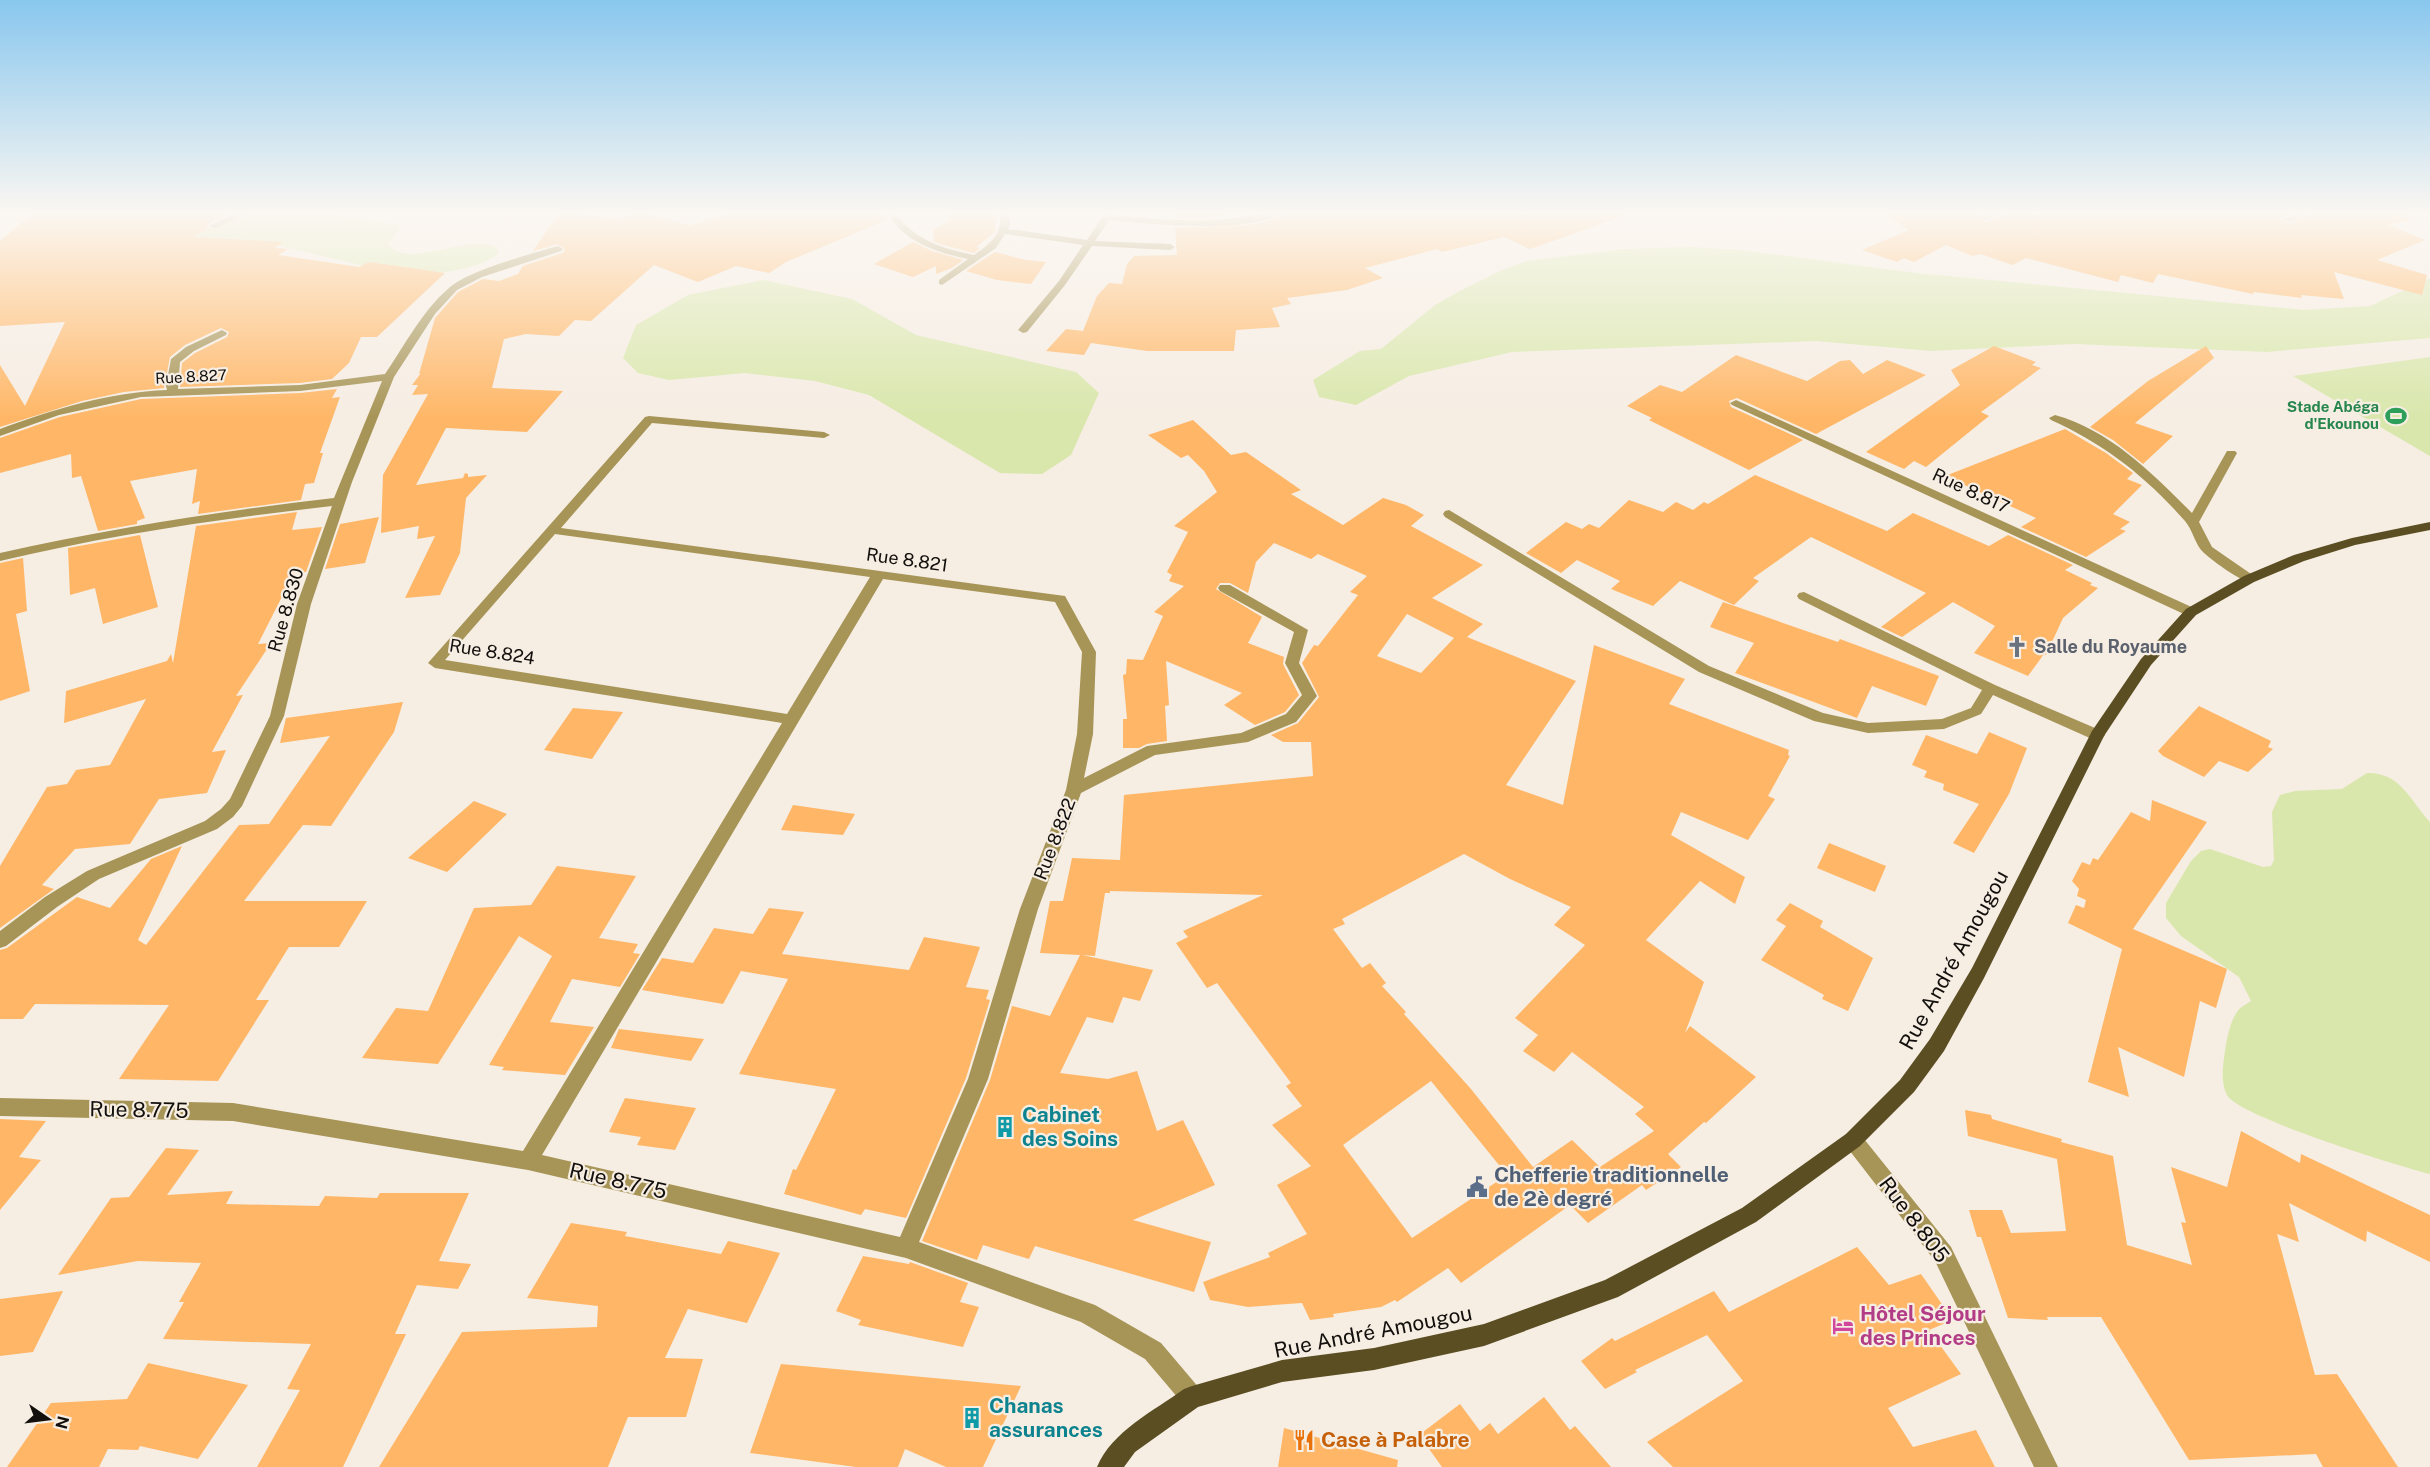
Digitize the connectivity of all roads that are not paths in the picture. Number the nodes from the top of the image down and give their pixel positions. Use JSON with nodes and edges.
{"nodes":[{"id":1,"x":470,"y":279,"type":"edge"},
{"id":2,"x":945,"y":279,"type":"edge"},
{"id":3,"x":1064,"y":279,"type":"edge"},
{"id":4,"x":942,"y":282,"type":"dead end"},
{"id":5,"x":1023,"y":330,"type":"dead end"},
{"id":6,"x":222,"y":333,"type":"dead end"},
{"id":7,"x":389,"y":377,"type":"junction"},
{"id":8,"x":174,"y":393,"type":"junction"},
{"id":9,"x":1736,"y":403,"type":"dead end"},
{"id":10,"x":2055,"y":418,"type":"dead end"},
{"id":11,"x":0,"y":433,"type":"edge"},
{"id":12,"x":824,"y":435,"type":"dead end"},
{"id":13,"x":2230,"y":453,"type":"dead end"},
{"id":14,"x":339,"y":501,"type":"junction"},
{"id":15,"x":1449,"y":514,"type":"dead end"},
{"id":16,"x":2193,"y":522,"type":"junction"},
{"id":17,"x":2430,"y":526,"type":"edge"},
{"id":18,"x":551,"y":530,"type":"junction"},
{"id":19,"x":0,"y":557,"type":"edge"},
{"id":20,"x":879,"y":574,"type":"junction"},
{"id":21,"x":2248,"y":579,"type":"junction"},
{"id":22,"x":1225,"y":588,"type":"dead end"},
{"id":23,"x":1804,"y":596,"type":"dead end"},
{"id":24,"x":2191,"y":612,"type":"junction"},
{"id":25,"x":1990,"y":688,"type":"junction"},
{"id":26,"x":792,"y":720,"type":"junction"},
{"id":27,"x":2097,"y":735,"type":"junction"},
{"id":28,"x":1074,"y":790,"type":"junction"},
{"id":29,"x":0,"y":940,"type":"edge"},
{"id":30,"x":0,"y":1107,"type":"edge"},
{"id":31,"x":1853,"y":1140,"type":"junction"},
{"id":32,"x":528,"y":1161,"type":"junction"},
{"id":33,"x":906,"y":1248,"type":"junction"},
{"id":34,"x":1192,"y":1397,"type":"junction"},
{"id":35,"x":1109,"y":1467,"type":"edge"},
{"id":36,"x":2046,"y":1467,"type":"edge"}],
"edges":[{"from":1,"to":7,"type":"street","name":"Rue 8.830"},
{"from":2,"to":4,"type":"street"},
{"from":3,"to":5,"type":"street"},
{"from":6,"to":8,"type":"street"},
{"from":7,"to":8,"type":"street","name":"Rue 8.827"},
{"from":7,"to":14,"type":"street","name":"Rue 8.830"},
{"from":8,"to":11,"type":"street","name":"Rue 8.827"},
{"from":9,"to":24,"type":"street","name":"Rue 8.817"},
{"from":10,"to":16,"type":"street"},
{"from":12,"to":18,"type":"street","name":"Rue 8.824"},
{"from":13,"to":16,"type":"street"},
{"from":14,"to":19,"type":"street"},
{"from":14,"to":29,"type":"street","name":"Rue 8.830"},
{"from":15,"to":25,"type":"street"},
{"from":16,"to":21,"type":"street"},
{"from":17,"to":21,"type":"main road","name":"Rue André Amougou"},
{"from":18,"to":20,"type":"street","name":"Rue 8.821"},
{"from":18,"to":26,"type":"street","name":"Rue 8.824"},
{"from":20,"to":26,"type":"street"},
{"from":20,"to":28,"type":"street","name":"Rue 8.821"},
{"from":21,"to":24,"type":"main road","name":"Rue André Amougou"},
{"from":22,"to":28,"type":"street","name":"Rue 8.822"},
{"from":23,"to":25,"type":"street"},
{"from":24,"to":27,"type":"main road","name":"Rue André Amougou"},
{"from":25,"to":27,"type":"street"},
{"from":26,"to":32,"type":"street"},
{"from":27,"to":31,"type":"main road","name":"Rue André Amougou"},
{"from":28,"to":33,"type":"street","name":"Rue 8.822"},
{"from":30,"to":32,"type":"street","name":"Rue 8.775"},
{"from":31,"to":34,"type":"main road","name":"Rue André Amougou"},
{"from":31,"to":36,"type":"street","name":"Rue 8.805"},
{"from":32,"to":33,"type":"street","name":"Rue 8.775"},
{"from":33,"to":34,"type":"street","name":"Rue 8.775"},
{"from":34,"to":35,"type":"main road","name":"Rue André Amougou"}]}
